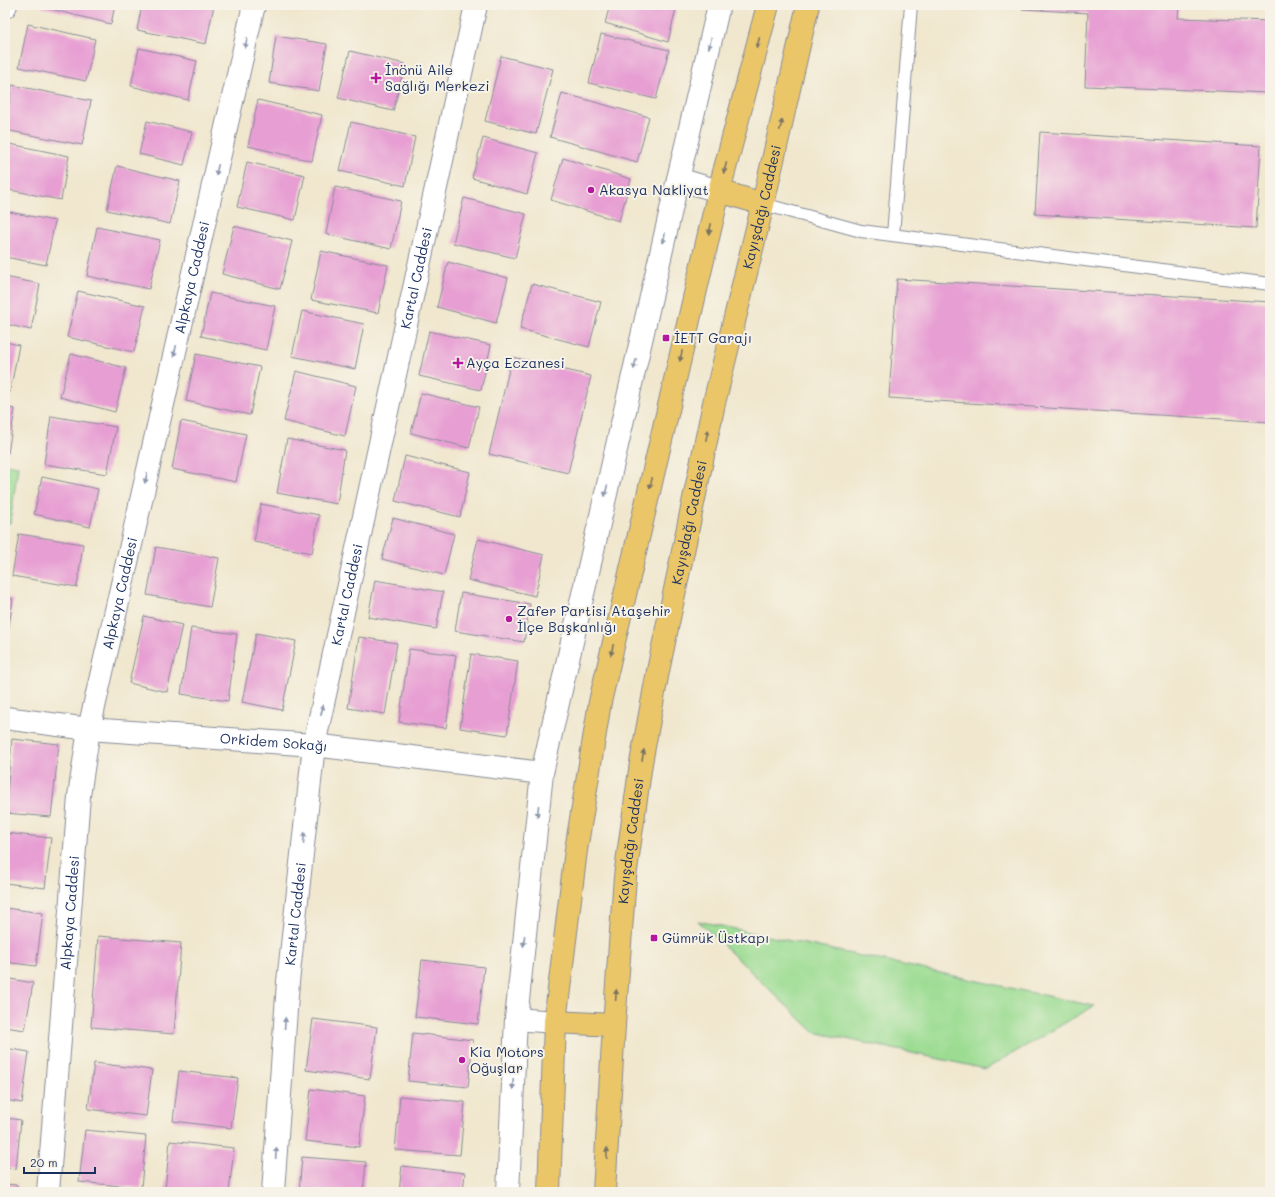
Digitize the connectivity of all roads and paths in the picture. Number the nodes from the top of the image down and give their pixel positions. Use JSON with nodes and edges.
{"nodes":[{"id":1,"x":254,"y":5,"type":"edge"},
{"id":2,"x":476,"y":5,"type":"edge"},
{"id":3,"x":719,"y":5,"type":"edge"},
{"id":4,"x":768,"y":5,"type":"edge"},
{"id":5,"x":808,"y":5,"type":"edge"},
{"id":6,"x":911,"y":5,"type":"edge"},
{"id":7,"x":678,"y":179,"type":"junction"},
{"id":8,"x":719,"y":191,"type":"junction"},
{"id":9,"x":763,"y":204,"type":"junction"},
{"id":10,"x":893,"y":235,"type":"junction"},
{"id":11,"x":1270,"y":284,"type":"edge"},
{"id":12,"x":5,"y":718,"type":"edge"},
{"id":13,"x":89,"y":729,"type":"junction"},
{"id":14,"x":314,"y":745,"type":"junction"},
{"id":15,"x":542,"y":773,"type":"junction"},
{"id":16,"x":516,"y":1019,"type":"junction"},
{"id":17,"x":555,"y":1022,"type":"junction"},
{"id":18,"x":614,"y":1025,"type":"junction"},
{"id":19,"x":48,"y":1192,"type":"edge"},
{"id":20,"x":273,"y":1192,"type":"edge"},
{"id":21,"x":508,"y":1192,"type":"edge"},
{"id":22,"x":549,"y":1192,"type":"edge"},
{"id":23,"x":604,"y":1192,"type":"edge"}],
"edges":[{"from":1,"to":13,"type":"street","name":"Alpkaya Caddesi","one_way":true},
{"from":14,"to":2,"type":"street","name":"Kartal Caddesi","one_way":true},
{"from":3,"to":7,"type":"street","one_way":true},
{"from":4,"to":8,"type":"main road","one_way":true},
{"from":9,"to":5,"type":"main road","name":"Kayışdağı Caddesi","one_way":true},
{"from":6,"to":10,"type":"lane"},
{"from":7,"to":8,"type":"street"},
{"from":7,"to":15,"type":"street","one_way":true},
{"from":8,"to":9,"type":"main road"},
{"from":8,"to":17,"type":"main road","one_way":true},
{"from":9,"to":10,"type":"lane"},
{"from":18,"to":9,"type":"main road","name":"Kayışdağı Caddesi","one_way":true},
{"from":10,"to":11,"type":"lane"},
{"from":12,"to":13,"type":"street","name":"Orkidem Sokağı"},
{"from":13,"to":14,"type":"street","name":"Orkidem Sokağı"},
{"from":13,"to":19,"type":"street","name":"Alpkaya Caddesi"},
{"from":14,"to":15,"type":"street","name":"Orkidem Sokağı"},
{"from":20,"to":14,"type":"street","name":"Kartal Caddesi","one_way":true},
{"from":15,"to":16,"type":"street","one_way":true},
{"from":16,"to":17,"type":"street"},
{"from":16,"to":21,"type":"street","one_way":true},
{"from":17,"to":18,"type":"main road"},
{"from":17,"to":22,"type":"main road"},
{"from":23,"to":18,"type":"main road","name":"Kayışdağı Caddesi","one_way":true}]}
